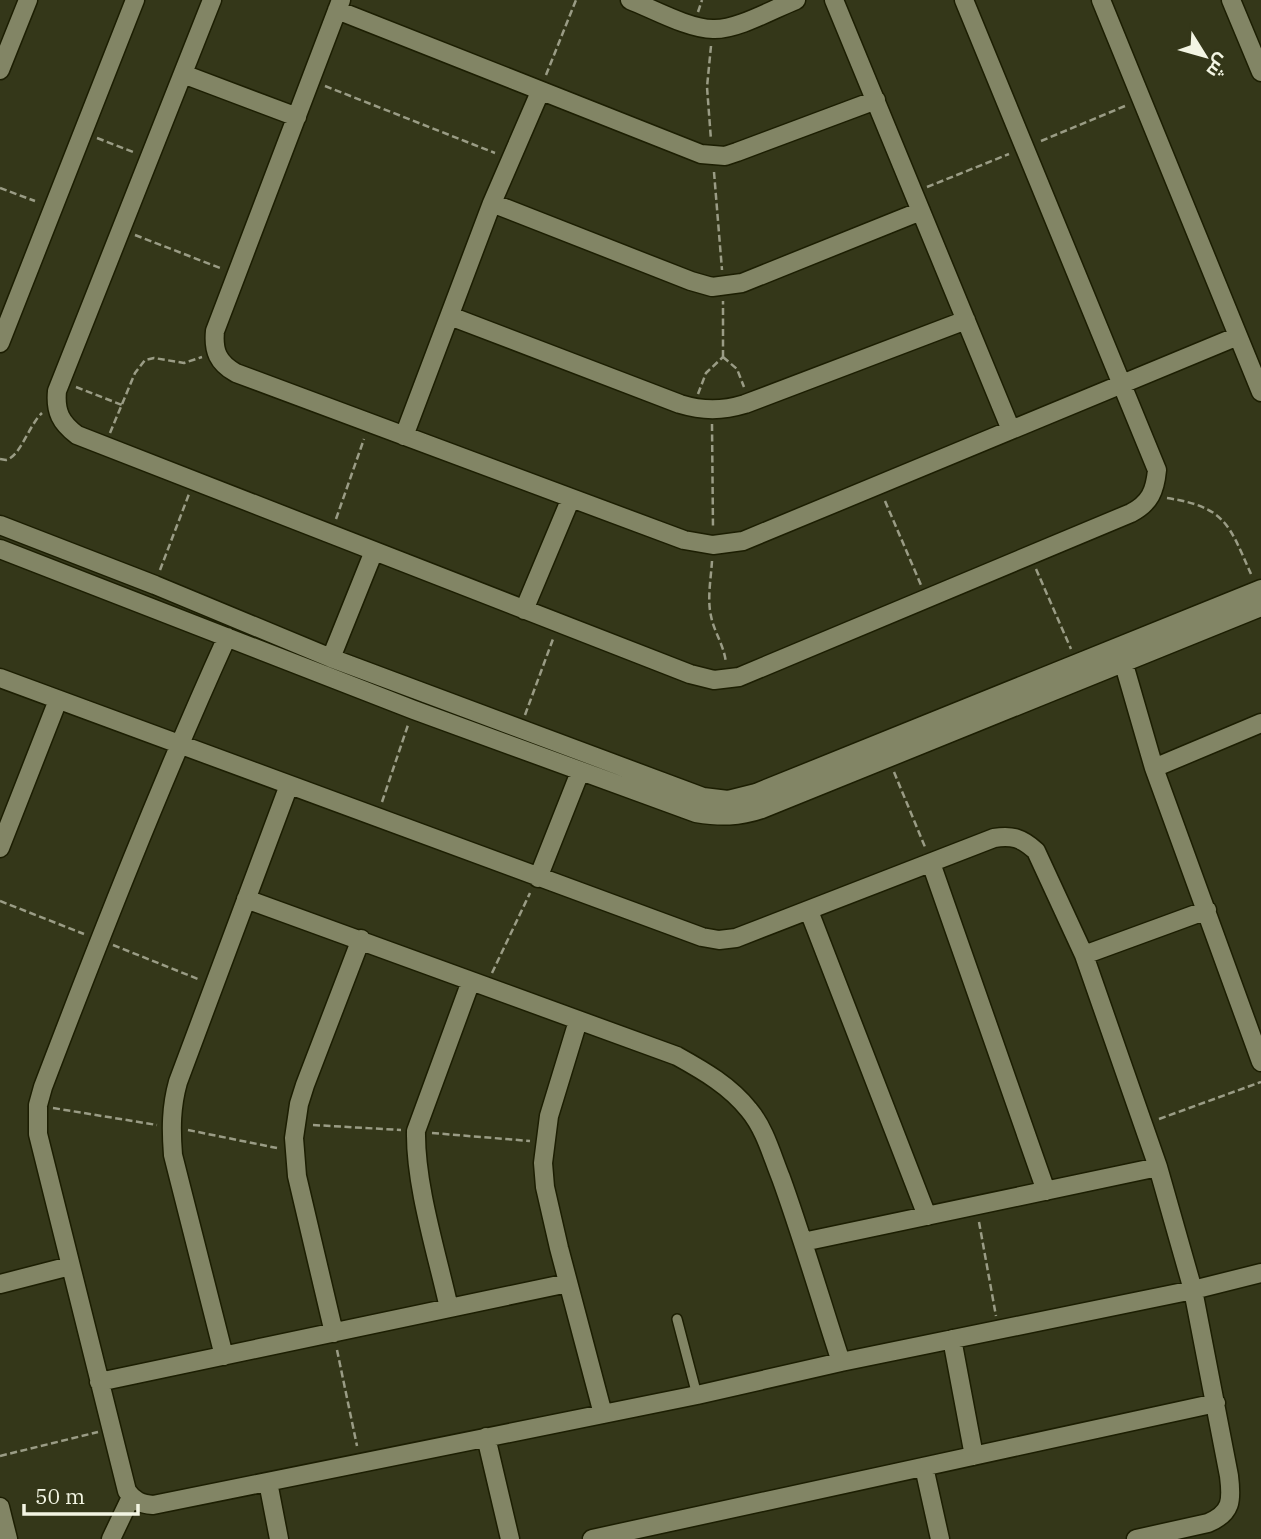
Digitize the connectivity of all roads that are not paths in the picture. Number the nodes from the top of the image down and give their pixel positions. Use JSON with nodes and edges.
{"nodes":[{"id":1,"x":28,"y":0,"type":"edge"},
{"id":2,"x":135,"y":0,"type":"edge"},
{"id":3,"x":212,"y":0,"type":"edge"},
{"id":4,"x":630,"y":0,"type":"edge"},
{"id":5,"x":796,"y":0,"type":"edge"},
{"id":6,"x":834,"y":0,"type":"edge"},
{"id":7,"x":964,"y":0,"type":"edge"},
{"id":8,"x":1101,"y":0,"type":"edge"},
{"id":9,"x":1231,"y":0,"type":"edge"},
{"id":10,"x":339,"y":5,"type":"edge"},
{"id":11,"x":0,"y":71,"type":"edge"},
{"id":12,"x":1261,"y":72,"type":"edge"},
{"id":13,"x":183,"y":74,"type":"junction"},
{"id":14,"x":540,"y":92,"type":"junction"},
{"id":15,"x":876,"y":100,"type":"junction"},
{"id":16,"x":297,"y":117,"type":"junction"},
{"id":17,"x":492,"y":203,"type":"junction"},
{"id":18,"x":921,"y":211,"type":"junction"},
{"id":19,"x":450,"y":316,"type":"junction"},
{"id":20,"x":966,"y":320,"type":"junction"},
{"id":21,"x":1238,"y":336,"type":"junction"},
{"id":22,"x":0,"y":343,"type":"edge"},
{"id":23,"x":1122,"y":384,"type":"junction"},
{"id":24,"x":1261,"y":392,"type":"edge"},
{"id":25,"x":1012,"y":430,"type":"junction"},
{"id":26,"x":404,"y":436,"type":"junction"},
{"id":27,"x":571,"y":498,"type":"junction"},
{"id":28,"x":0,"y":525,"type":"edge"},
{"id":29,"x":0,"y":549,"type":"edge"},
{"id":30,"x":374,"y":551,"type":"junction"},
{"id":31,"x":1260,"y":595,"type":"edge"},
{"id":32,"x":524,"y":610,"type":"junction"},
{"id":33,"x":228,"y":637,"type":"junction"},
{"id":34,"x":331,"y":658,"type":"junction"},
{"id":35,"x":1123,"y":661,"type":"junction"},
{"id":36,"x":0,"y":678,"type":"edge"},
{"id":37,"x":58,"y":700,"type":"junction"},
{"id":38,"x":476,"y":713,"type":"junction"},
{"id":39,"x":1261,"y":723,"type":"edge"},
{"id":40,"x":470,"y":732,"type":"junction"},
{"id":41,"x":179,"y":744,"type":"junction"},
{"id":42,"x":1154,"y":768,"type":"junction"},
{"id":43,"x":580,"y":772,"type":"junction"},
{"id":44,"x":289,"y":785,"type":"junction"},
{"id":45,"x":0,"y":848,"type":"edge"},
{"id":46,"x":931,"y":863,"type":"junction"},
{"id":47,"x":538,"y":878,"type":"junction"},
{"id":48,"x":246,"y":899,"type":"junction"},
{"id":49,"x":1207,"y":910,"type":"junction"},
{"id":50,"x":809,"y":911,"type":"junction"},
{"id":51,"x":360,"y":939,"type":"junction"},
{"id":52,"x":1084,"y":955,"type":"junction"},
{"id":53,"x":478,"y":984,"type":"junction"},
{"id":54,"x":578,"y":1021,"type":"junction"},
{"id":55,"x":1261,"y":1062,"type":"edge"},
{"id":56,"x":1158,"y":1167,"type":"junction"},
{"id":57,"x":1046,"y":1191,"type":"junction"},
{"id":58,"x":927,"y":1216,"type":"junction"},
{"id":59,"x":803,"y":1242,"type":"junction"},
{"id":60,"x":70,"y":1266,"type":"junction"},
{"id":61,"x":1261,"y":1273,"type":"edge"},
{"id":62,"x":568,"y":1283,"type":"junction"},
{"id":63,"x":0,"y":1284,"type":"edge"},
{"id":64,"x":1193,"y":1290,"type":"junction"},
{"id":65,"x":449,"y":1308,"type":"junction"},
{"id":66,"x":677,"y":1319,"type":"dead end"},
{"id":67,"x":334,"y":1333,"type":"junction"},
{"id":68,"x":952,"y":1339,"type":"junction"},
{"id":69,"x":224,"y":1356,"type":"junction"},
{"id":70,"x":841,"y":1362,"type":"junction"},
{"id":71,"x":99,"y":1382,"type":"junction"},
{"id":72,"x":697,"y":1395,"type":"junction"},
{"id":73,"x":1216,"y":1403,"type":"junction"},
{"id":74,"x":603,"y":1414,"type":"junction"},
{"id":75,"x":486,"y":1437,"type":"junction"},
{"id":76,"x":974,"y":1456,"type":"junction"},
{"id":77,"x":924,"y":1467,"type":"junction"},
{"id":78,"x":268,"y":1482,"type":"junction"},
{"id":79,"x":131,"y":1497,"type":"junction"},
{"id":80,"x":0,"y":1507,"type":"edge"},
{"id":81,"x":613,"y":1537,"type":"edge"},
{"id":82,"x":8,"y":1539,"type":"edge"},
{"id":83,"x":111,"y":1539,"type":"edge"},
{"id":84,"x":279,"y":1539,"type":"edge"},
{"id":85,"x":510,"y":1539,"type":"edge"},
{"id":86,"x":592,"y":1539,"type":"edge"},
{"id":87,"x":940,"y":1539,"type":"edge"},
{"id":88,"x":1136,"y":1539,"type":"edge"}],
"edges":[{"from":1,"to":11,"type":"street"},
{"from":2,"to":22,"type":"street"},
{"from":3,"to":13,"type":"street"},
{"from":4,"to":5,"type":"street"},
{"from":6,"to":15,"type":"street"},
{"from":7,"to":23,"type":"street"},
{"from":8,"to":21,"type":"street"},
{"from":9,"to":12,"type":"street"},
{"from":10,"to":14,"type":"street"},
{"from":10,"to":16,"type":"street"},
{"from":13,"to":16,"type":"street"},
{"from":13,"to":30,"type":"street"},
{"from":14,"to":15,"type":"street"},
{"from":14,"to":17,"type":"street"},
{"from":15,"to":18,"type":"street"},
{"from":16,"to":26,"type":"street"},
{"from":17,"to":18,"type":"street"},
{"from":17,"to":19,"type":"street"},
{"from":18,"to":20,"type":"street"},
{"from":19,"to":20,"type":"street"},
{"from":19,"to":26,"type":"street"},
{"from":20,"to":25,"type":"street"},
{"from":21,"to":23,"type":"street"},
{"from":21,"to":24,"type":"street"},
{"from":23,"to":25,"type":"street"},
{"from":23,"to":32,"type":"street"},
{"from":25,"to":27,"type":"street"},
{"from":26,"to":27,"type":"street"},
{"from":27,"to":32,"type":"street"},
{"from":28,"to":34,"type":"street"},
{"from":29,"to":33,"type":"street"},
{"from":30,"to":32,"type":"street"},
{"from":30,"to":34,"type":"street"},
{"from":31,"to":35,"type":"street"},
{"from":31,"to":38,"type":"street"},
{"from":33,"to":40,"type":"street"},
{"from":33,"to":41,"type":"street"},
{"from":34,"to":38,"type":"street"},
{"from":35,"to":42,"type":"street"},
{"from":35,"to":43,"type":"street"},
{"from":36,"to":37,"type":"street"},
{"from":37,"to":41,"type":"street"},
{"from":37,"to":45,"type":"street"},
{"from":38,"to":40,"type":"street"},
{"from":39,"to":42,"type":"street"},
{"from":40,"to":43,"type":"street"},
{"from":41,"to":44,"type":"street"},
{"from":41,"to":60,"type":"street"},
{"from":42,"to":49,"type":"street"},
{"from":43,"to":47,"type":"street"},
{"from":44,"to":47,"type":"street"},
{"from":44,"to":48,"type":"street"},
{"from":46,"to":50,"type":"street"},
{"from":46,"to":52,"type":"street"},
{"from":46,"to":57,"type":"street"},
{"from":47,"to":50,"type":"street"},
{"from":48,"to":51,"type":"street"},
{"from":48,"to":69,"type":"street"},
{"from":49,"to":52,"type":"street"},
{"from":49,"to":55,"type":"street"},
{"from":50,"to":58,"type":"street"},
{"from":51,"to":53,"type":"street"},
{"from":51,"to":67,"type":"street"},
{"from":52,"to":56,"type":"street"},
{"from":53,"to":54,"type":"street"},
{"from":53,"to":65,"type":"street"},
{"from":54,"to":59,"type":"street"},
{"from":54,"to":62,"type":"street"},
{"from":56,"to":57,"type":"street"},
{"from":56,"to":64,"type":"street"},
{"from":57,"to":58,"type":"street"},
{"from":58,"to":59,"type":"street"},
{"from":59,"to":70,"type":"street"},
{"from":60,"to":63,"type":"street"},
{"from":60,"to":71,"type":"street"},
{"from":61,"to":64,"type":"street"},
{"from":62,"to":65,"type":"street"},
{"from":62,"to":74,"type":"street"},
{"from":64,"to":68,"type":"street"},
{"from":64,"to":73,"type":"street"},
{"from":65,"to":67,"type":"street"},
{"from":66,"to":72,"type":"lane"},
{"from":67,"to":69,"type":"street"},
{"from":68,"to":70,"type":"street"},
{"from":68,"to":76,"type":"street"},
{"from":69,"to":71,"type":"street"},
{"from":70,"to":72,"type":"street"},
{"from":71,"to":79,"type":"street"},
{"from":72,"to":74,"type":"street"},
{"from":73,"to":76,"type":"street"},
{"from":73,"to":88,"type":"street"},
{"from":74,"to":75,"type":"street"},
{"from":75,"to":78,"type":"street"},
{"from":75,"to":85,"type":"street"},
{"from":76,"to":77,"type":"street"},
{"from":77,"to":81,"type":"street"},
{"from":77,"to":87,"type":"street"},
{"from":78,"to":79,"type":"street"},
{"from":78,"to":84,"type":"street"},
{"from":79,"to":83,"type":"street"},
{"from":80,"to":82,"type":"street"},
{"from":81,"to":86,"type":"street"}]}
